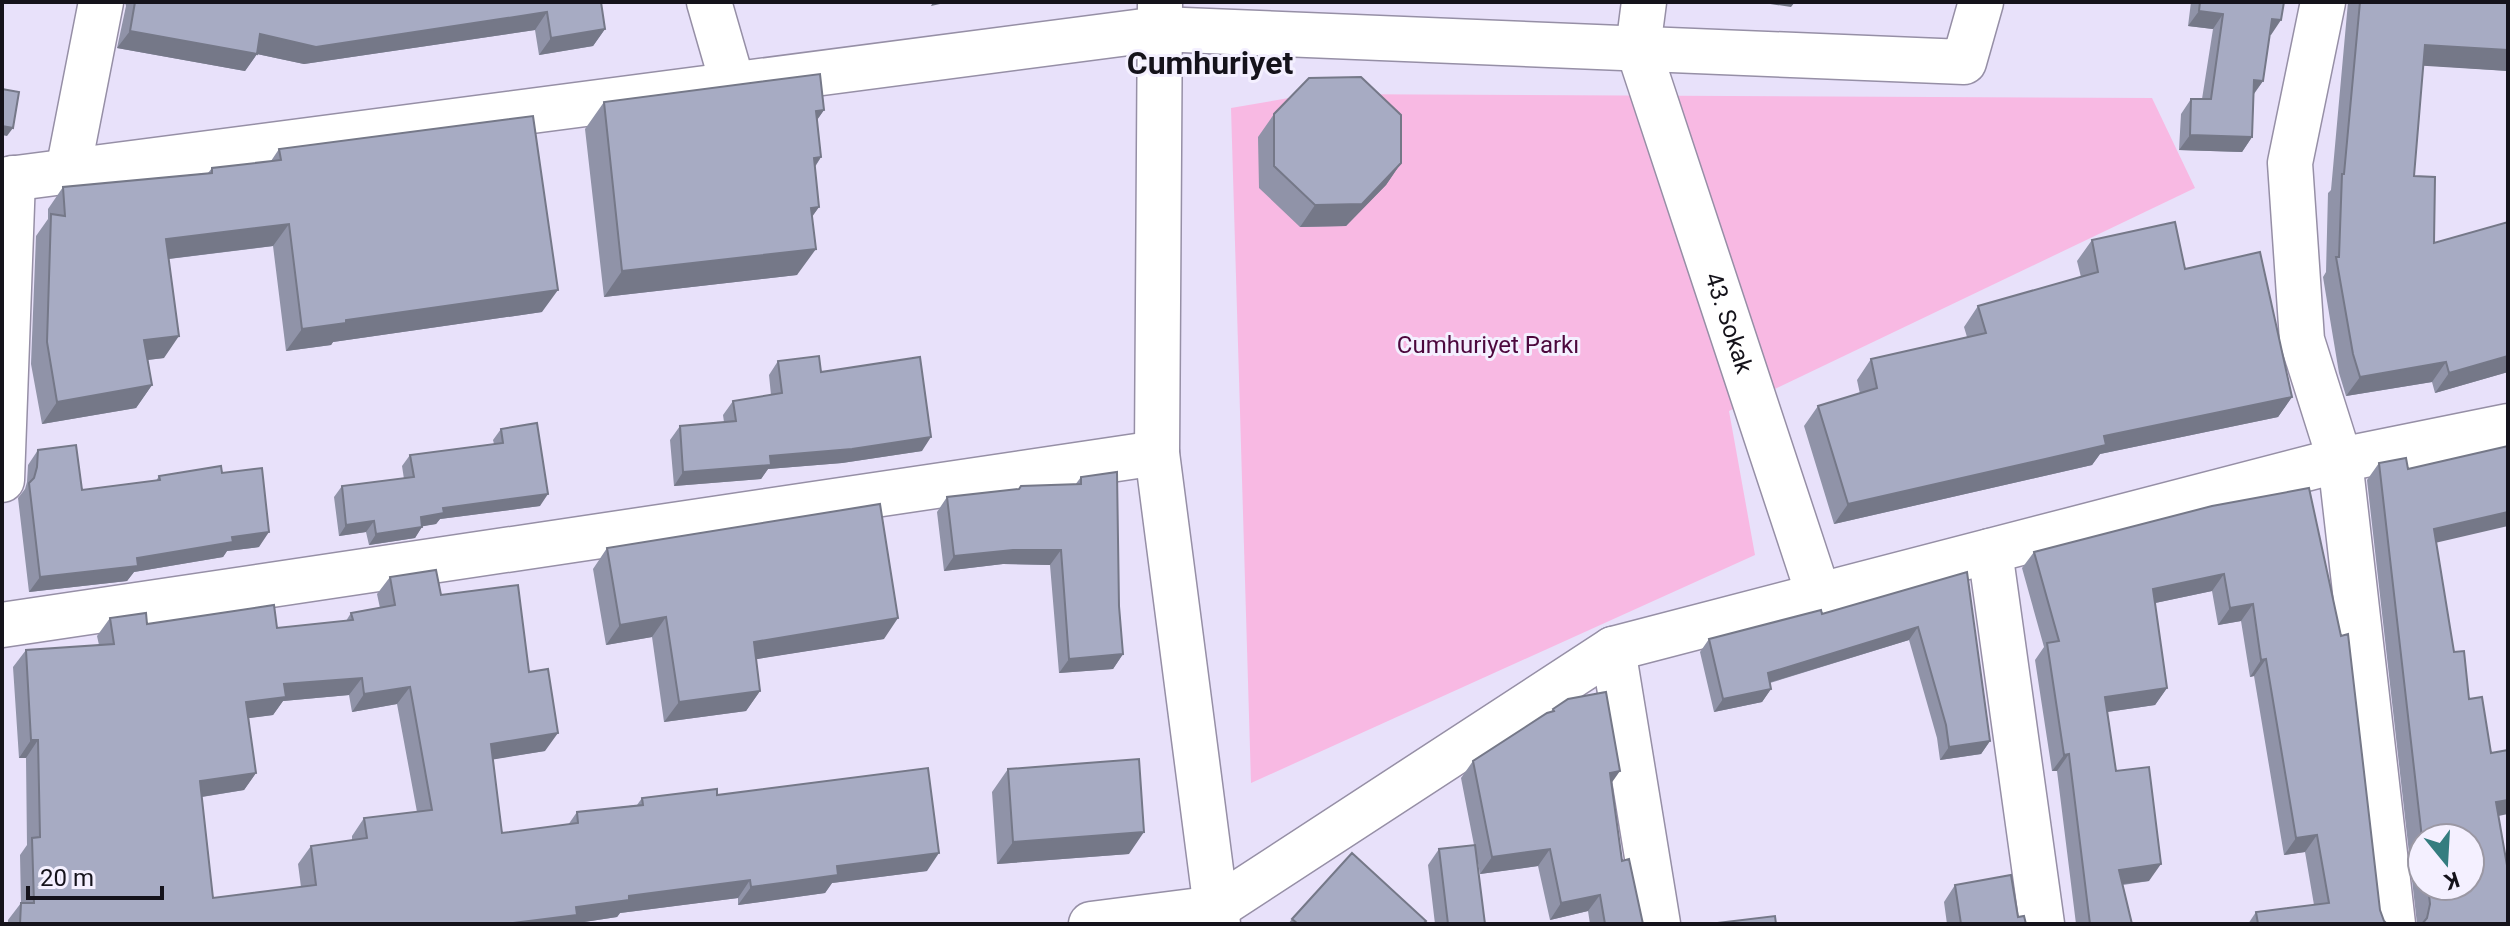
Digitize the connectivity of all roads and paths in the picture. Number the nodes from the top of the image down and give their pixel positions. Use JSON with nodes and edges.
{"nodes":[{"id":1,"x":101,"y":2,"type":"edge"},
{"id":2,"x":709,"y":2,"type":"edge"},
{"id":3,"x":1644,"y":2,"type":"edge"},
{"id":4,"x":1981,"y":2,"type":"edge"},
{"id":5,"x":2323,"y":2,"type":"edge"},
{"id":6,"x":1160,"y":16,"type":"edge"},
{"id":7,"x":1638,"y":48,"type":"junction"},
{"id":8,"x":733,"y":85,"type":"junction"},
{"id":9,"x":68,"y":171,"type":"junction"},
{"id":10,"x":8,"y":179,"type":"edge"},
{"id":11,"x":2508,"y":426,"type":"edge"},
{"id":12,"x":1157,"y":453,"type":"junction"},
{"id":13,"x":2340,"y":460,"type":"junction"},
{"id":14,"x":2,"y":480,"type":"edge"},
{"id":15,"x":1990,"y":551,"type":"junction"},
{"id":16,"x":1819,"y":596,"type":"junction"},
{"id":17,"x":2,"y":625,"type":"edge"},
{"id":18,"x":1613,"y":649,"type":"junction"},
{"id":19,"x":1217,"y":916,"type":"edge"},
{"id":20,"x":1091,"y":924,"type":"edge"},
{"id":21,"x":1658,"y":924,"type":"edge"},
{"id":22,"x":2042,"y":924,"type":"edge"},
{"id":23,"x":2393,"y":924,"type":"edge"}],
"edges":[{"from":1,"to":9,"type":"street"},
{"from":2,"to":8,"type":"street"},
{"from":3,"to":7,"type":"street"},
{"from":4,"to":7,"type":"street"},
{"from":5,"to":13,"type":"street"},
{"from":6,"to":7,"type":"street"},
{"from":6,"to":8,"type":"street"},
{"from":6,"to":12,"type":"street"},
{"from":7,"to":16,"type":"street","name":"43. Sokak"},
{"from":8,"to":9,"type":"street"},
{"from":9,"to":10,"type":"street"},
{"from":10,"to":14,"type":"street"},
{"from":11,"to":13,"type":"street"},
{"from":12,"to":17,"type":"street"},
{"from":12,"to":19,"type":"street"},
{"from":13,"to":15,"type":"street"},
{"from":13,"to":23,"type":"street"},
{"from":15,"to":16,"type":"street"},
{"from":15,"to":22,"type":"street"},
{"from":16,"to":18,"type":"street"},
{"from":18,"to":19,"type":"street"},
{"from":18,"to":21,"type":"street"},
{"from":19,"to":20,"type":"street"}]}
